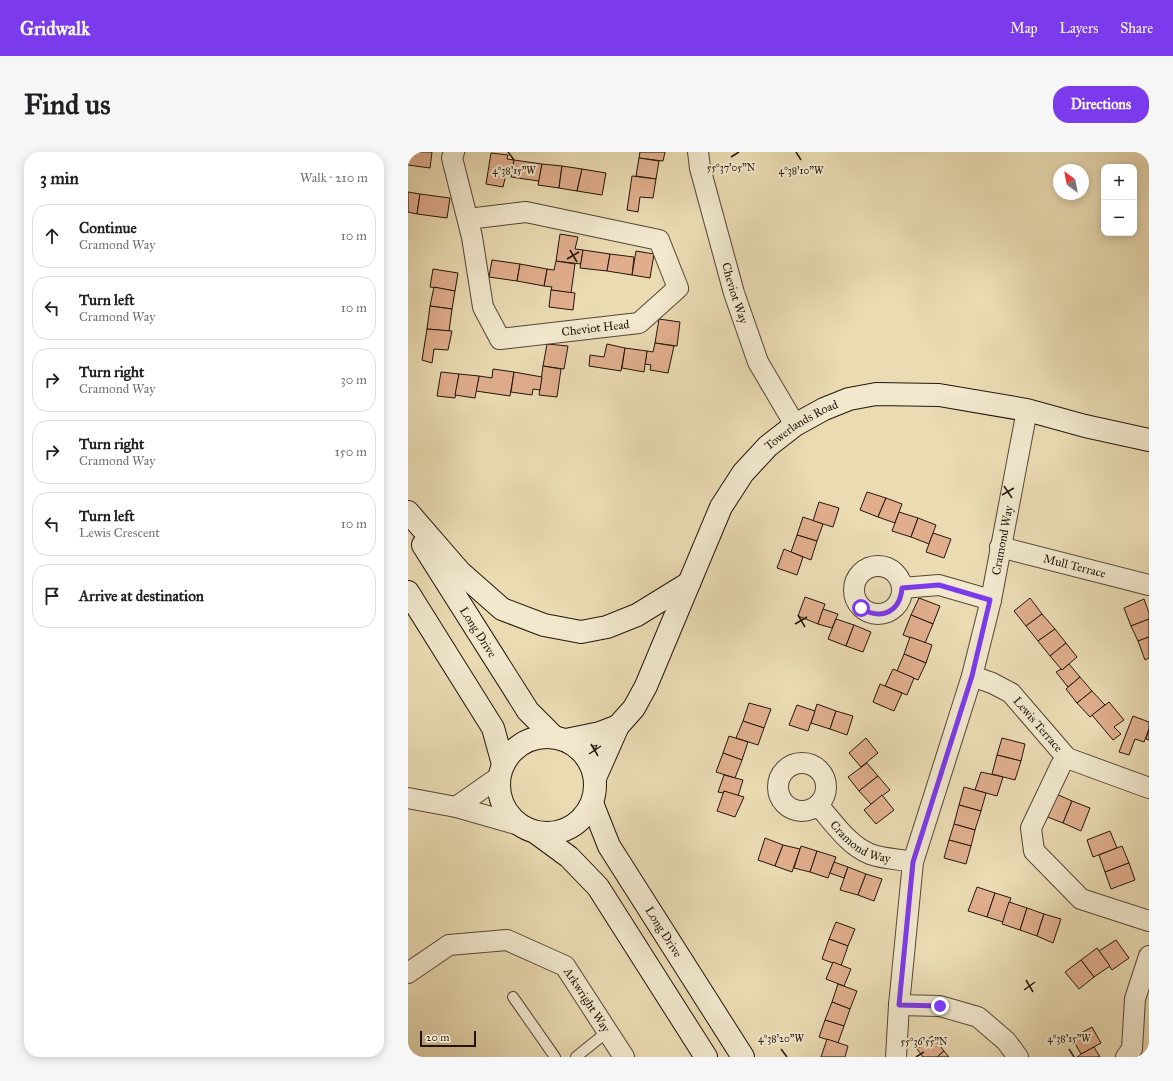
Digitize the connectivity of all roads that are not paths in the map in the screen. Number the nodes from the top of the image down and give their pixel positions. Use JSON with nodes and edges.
{"nodes":[{"id":1,"x":454,"y":152,"type":"edge"},
{"id":2,"x":698,"y":152,"type":"edge"},
{"id":3,"x":468,"y":219,"type":"junction"},
{"id":4,"x":1026,"y":410,"type":"junction"},
{"id":5,"x":795,"y":425,"type":"junction"},
{"id":6,"x":1141,"y":438,"type":"edge"},
{"id":7,"x":408,"y":512,"type":"edge"},
{"id":8,"x":408,"y":522,"type":"edge"},
{"id":9,"x":1000,"y":547,"type":"junction"},
{"id":10,"x":689,"y":583,"type":"junction"},
{"id":11,"x":1149,"y":585,"type":"edge"},
{"id":12,"x":902,"y":588,"type":"dead end"},
{"id":13,"x":408,"y":592,"type":"edge"},
{"id":14,"x":990,"y":600,"type":"junction"},
{"id":15,"x":972,"y":676,"type":"junction"},
{"id":16,"x":618,"y":726,"type":"junction"},
{"id":17,"x":560,"y":739,"type":"junction"},
{"id":18,"x":1067,"y":758,"type":"junction"},
{"id":19,"x":501,"y":770,"type":"junction"},
{"id":20,"x":595,"y":778,"type":"junction"},
{"id":21,"x":1149,"y":788,"type":"edge"},
{"id":22,"x":408,"y":798,"type":"edge"},
{"id":23,"x":592,"y":803,"type":"junction"},
{"id":24,"x":818,"y":805,"type":"dead end"},
{"id":25,"x":456,"y":807,"type":"junction"},
{"id":26,"x":527,"y":828,"type":"junction"},
{"id":27,"x":913,"y":862,"type":"junction"},
{"id":28,"x":1149,"y":921,"type":"edge"},
{"id":29,"x":1149,"y":956,"type":"edge"},
{"id":30,"x":408,"y":973,"type":"edge"},
{"id":31,"x":513,"y":997,"type":"dead end"},
{"id":32,"x":899,"y":1005,"type":"junction"},
{"id":33,"x":607,"y":1032,"type":"junction"},
{"id":34,"x":555,"y":1057,"type":"edge"},
{"id":35,"x":576,"y":1057,"type":"edge"},
{"id":36,"x":624,"y":1057,"type":"edge"},
{"id":37,"x":706,"y":1057,"type":"edge"},
{"id":38,"x":743,"y":1057,"type":"edge"},
{"id":39,"x":896,"y":1057,"type":"edge"},
{"id":40,"x":1018,"y":1057,"type":"edge"},
{"id":41,"x":1126,"y":1057,"type":"edge"}],
"edges":[{"from":1,"to":3,"type":"street","name":"Cheviot Head"},
{"from":2,"to":5,"type":"street","name":"Cheviot Way"},
{"from":3,"to":3,"type":"street","name":"Cheviot Head"},
{"from":4,"to":5,"type":"main road","name":"Towerlands Road"},
{"from":4,"to":6,"type":"main road","name":"Towerlands Road"},
{"from":4,"to":9,"type":"street","name":"Cramond Way"},
{"from":5,"to":10,"type":"main road","name":"Towerlands Road"},
{"from":7,"to":10,"type":"main road"},
{"from":8,"to":17,"type":"main road","name":"Long Drive"},
{"from":9,"to":11,"type":"street","name":"Mull Terrace"},
{"from":9,"to":14,"type":"street","name":"Cramond Way"},
{"from":10,"to":16,"type":"main road","name":"Towerlands Road"},
{"from":12,"to":14,"type":"street"},
{"from":13,"to":19,"type":"main road"},
{"from":14,"to":15,"type":"street","name":"Cramond Way"},
{"from":15,"to":18,"type":"street","name":"Lewis Terrace"},
{"from":15,"to":27,"type":"street","name":"Cramond Way"},
{"from":16,"to":17,"type":"main road","name":"Towerlands Road"},
{"from":16,"to":20,"type":"main road","name":"Towerlands Road"},
{"from":17,"to":19,"type":"main road"},
{"from":17,"to":20,"type":"main road"},
{"from":18,"to":21,"type":"street","name":"Lewis Terrace"},
{"from":18,"to":28,"type":"street"},
{"from":19,"to":25,"type":"street"},
{"from":19,"to":26,"type":"main road"},
{"from":20,"to":23,"type":"main road"},
{"from":22,"to":25,"type":"street"},
{"from":23,"to":26,"type":"main road"},
{"from":23,"to":38,"type":"main road","name":"Long Drive"},
{"from":24,"to":27,"type":"street","name":"Cramond Way"},
{"from":25,"to":26,"type":"street"},
{"from":26,"to":37,"type":"main road"},
{"from":27,"to":32,"type":"street","name":"Cramond Way"},
{"from":29,"to":41,"type":"street"},
{"from":30,"to":33,"type":"street","name":"Arkwright Way"},
{"from":31,"to":34,"type":"lane"},
{"from":32,"to":39,"type":"street","name":"Cramond Way"},
{"from":32,"to":40,"type":"street"},
{"from":33,"to":35,"type":"lane"},
{"from":33,"to":36,"type":"street","name":"Arkwright Way"}]}
